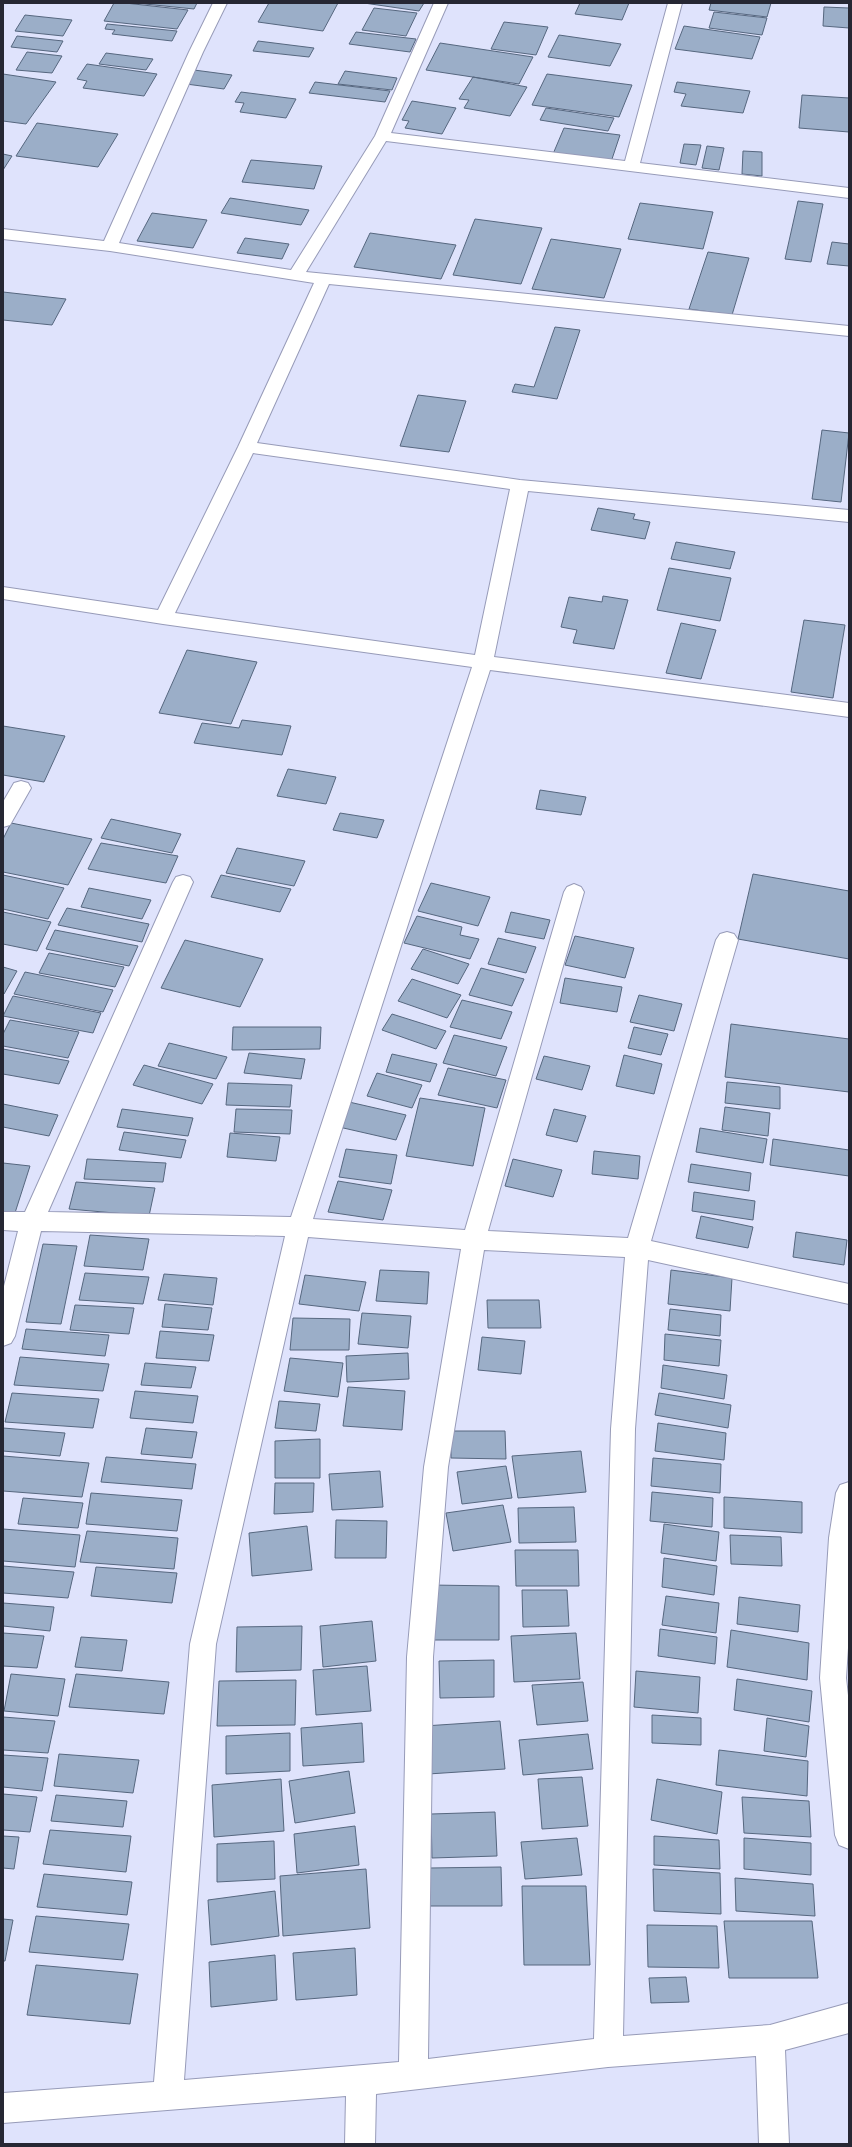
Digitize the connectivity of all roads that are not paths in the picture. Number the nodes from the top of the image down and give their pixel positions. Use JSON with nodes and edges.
{"nodes":[{"id":1,"x":220,"y":3,"type":"edge"},
{"id":2,"x":441,"y":3,"type":"edge"},
{"id":3,"x":675,"y":3,"type":"edge"},
{"id":4,"x":382,"y":136,"type":"junction"},
{"id":5,"x":631,"y":167,"type":"junction"},
{"id":6,"x":849,"y":193,"type":"edge"},
{"id":7,"x":3,"y":234,"type":"edge"},
{"id":8,"x":110,"y":246,"type":"junction"},
{"id":9,"x":296,"y":276,"type":"junction"},
{"id":10,"x":324,"y":278,"type":"junction"},
{"id":11,"x":849,"y":331,"type":"edge"},
{"id":12,"x":248,"y":447,"type":"junction"},
{"id":13,"x":520,"y":485,"type":"junction"},
{"id":14,"x":849,"y":516,"type":"edge"},
{"id":15,"x":3,"y":592,"type":"edge"},
{"id":16,"x":163,"y":618,"type":"junction"},
{"id":17,"x":483,"y":663,"type":"junction"},
{"id":18,"x":849,"y":710,"type":"edge"},
{"id":19,"x":21,"y":788,"type":"dead end"},
{"id":20,"x":3,"y":820,"type":"edge"},
{"id":21,"x":183,"y":882,"type":"dead end"},
{"id":22,"x":574,"y":892,"type":"dead end"},
{"id":23,"x":727,"y":940,"type":"dead end"},
{"id":24,"x":3,"y":1221,"type":"edge"},
{"id":25,"x":32,"y":1222,"type":"junction"},
{"id":26,"x":299,"y":1227,"type":"junction"},
{"id":27,"x":474,"y":1240,"type":"junction"},
{"id":28,"x":637,"y":1248,"type":"junction"},
{"id":29,"x":849,"y":1294,"type":"edge"},
{"id":30,"x":3,"y":1336,"type":"edge"},
{"id":31,"x":849,"y":1493,"type":"edge"},
{"id":32,"x":849,"y":1835,"type":"edge"},
{"id":33,"x":849,"y":2018,"type":"edge"},
{"id":34,"x":770,"y":2040,"type":"junction"},
{"id":35,"x":608,"y":2052,"type":"junction"},
{"id":36,"x":413,"y":2076,"type":"junction"},
{"id":37,"x":361,"y":2080,"type":"junction"},
{"id":38,"x":168,"y":2096,"type":"junction"},
{"id":39,"x":3,"y":2108,"type":"edge"},
{"id":40,"x":360,"y":2144,"type":"edge"},
{"id":41,"x":774,"y":2144,"type":"edge"}],
"edges":[{"from":1,"to":8,"type":"street"},
{"from":2,"to":4,"type":"street"},
{"from":3,"to":5,"type":"street"},
{"from":4,"to":5,"type":"street"},
{"from":4,"to":9,"type":"street"},
{"from":5,"to":6,"type":"street"},
{"from":7,"to":8,"type":"street"},
{"from":8,"to":9,"type":"street"},
{"from":9,"to":10,"type":"street"},
{"from":10,"to":11,"type":"street"},
{"from":10,"to":12,"type":"street"},
{"from":12,"to":13,"type":"street"},
{"from":12,"to":16,"type":"street"},
{"from":13,"to":14,"type":"street"},
{"from":13,"to":17,"type":"street"},
{"from":15,"to":16,"type":"street"},
{"from":16,"to":17,"type":"street"},
{"from":17,"to":18,"type":"street"},
{"from":17,"to":26,"type":"street"},
{"from":19,"to":20,"type":"street"},
{"from":21,"to":25,"type":"street"},
{"from":22,"to":27,"type":"street"},
{"from":23,"to":28,"type":"street"},
{"from":24,"to":25,"type":"street"},
{"from":25,"to":26,"type":"street"},
{"from":25,"to":30,"type":"street"},
{"from":26,"to":27,"type":"street"},
{"from":26,"to":38,"type":"street"},
{"from":27,"to":28,"type":"street"},
{"from":27,"to":36,"type":"street"},
{"from":28,"to":29,"type":"street"},
{"from":28,"to":35,"type":"street"},
{"from":31,"to":32,"type":"street"},
{"from":33,"to":34,"type":"street"},
{"from":34,"to":35,"type":"street"},
{"from":34,"to":41,"type":"street"},
{"from":35,"to":36,"type":"street"},
{"from":36,"to":37,"type":"street"},
{"from":37,"to":38,"type":"street"},
{"from":37,"to":40,"type":"street"},
{"from":38,"to":39,"type":"street"}]}
